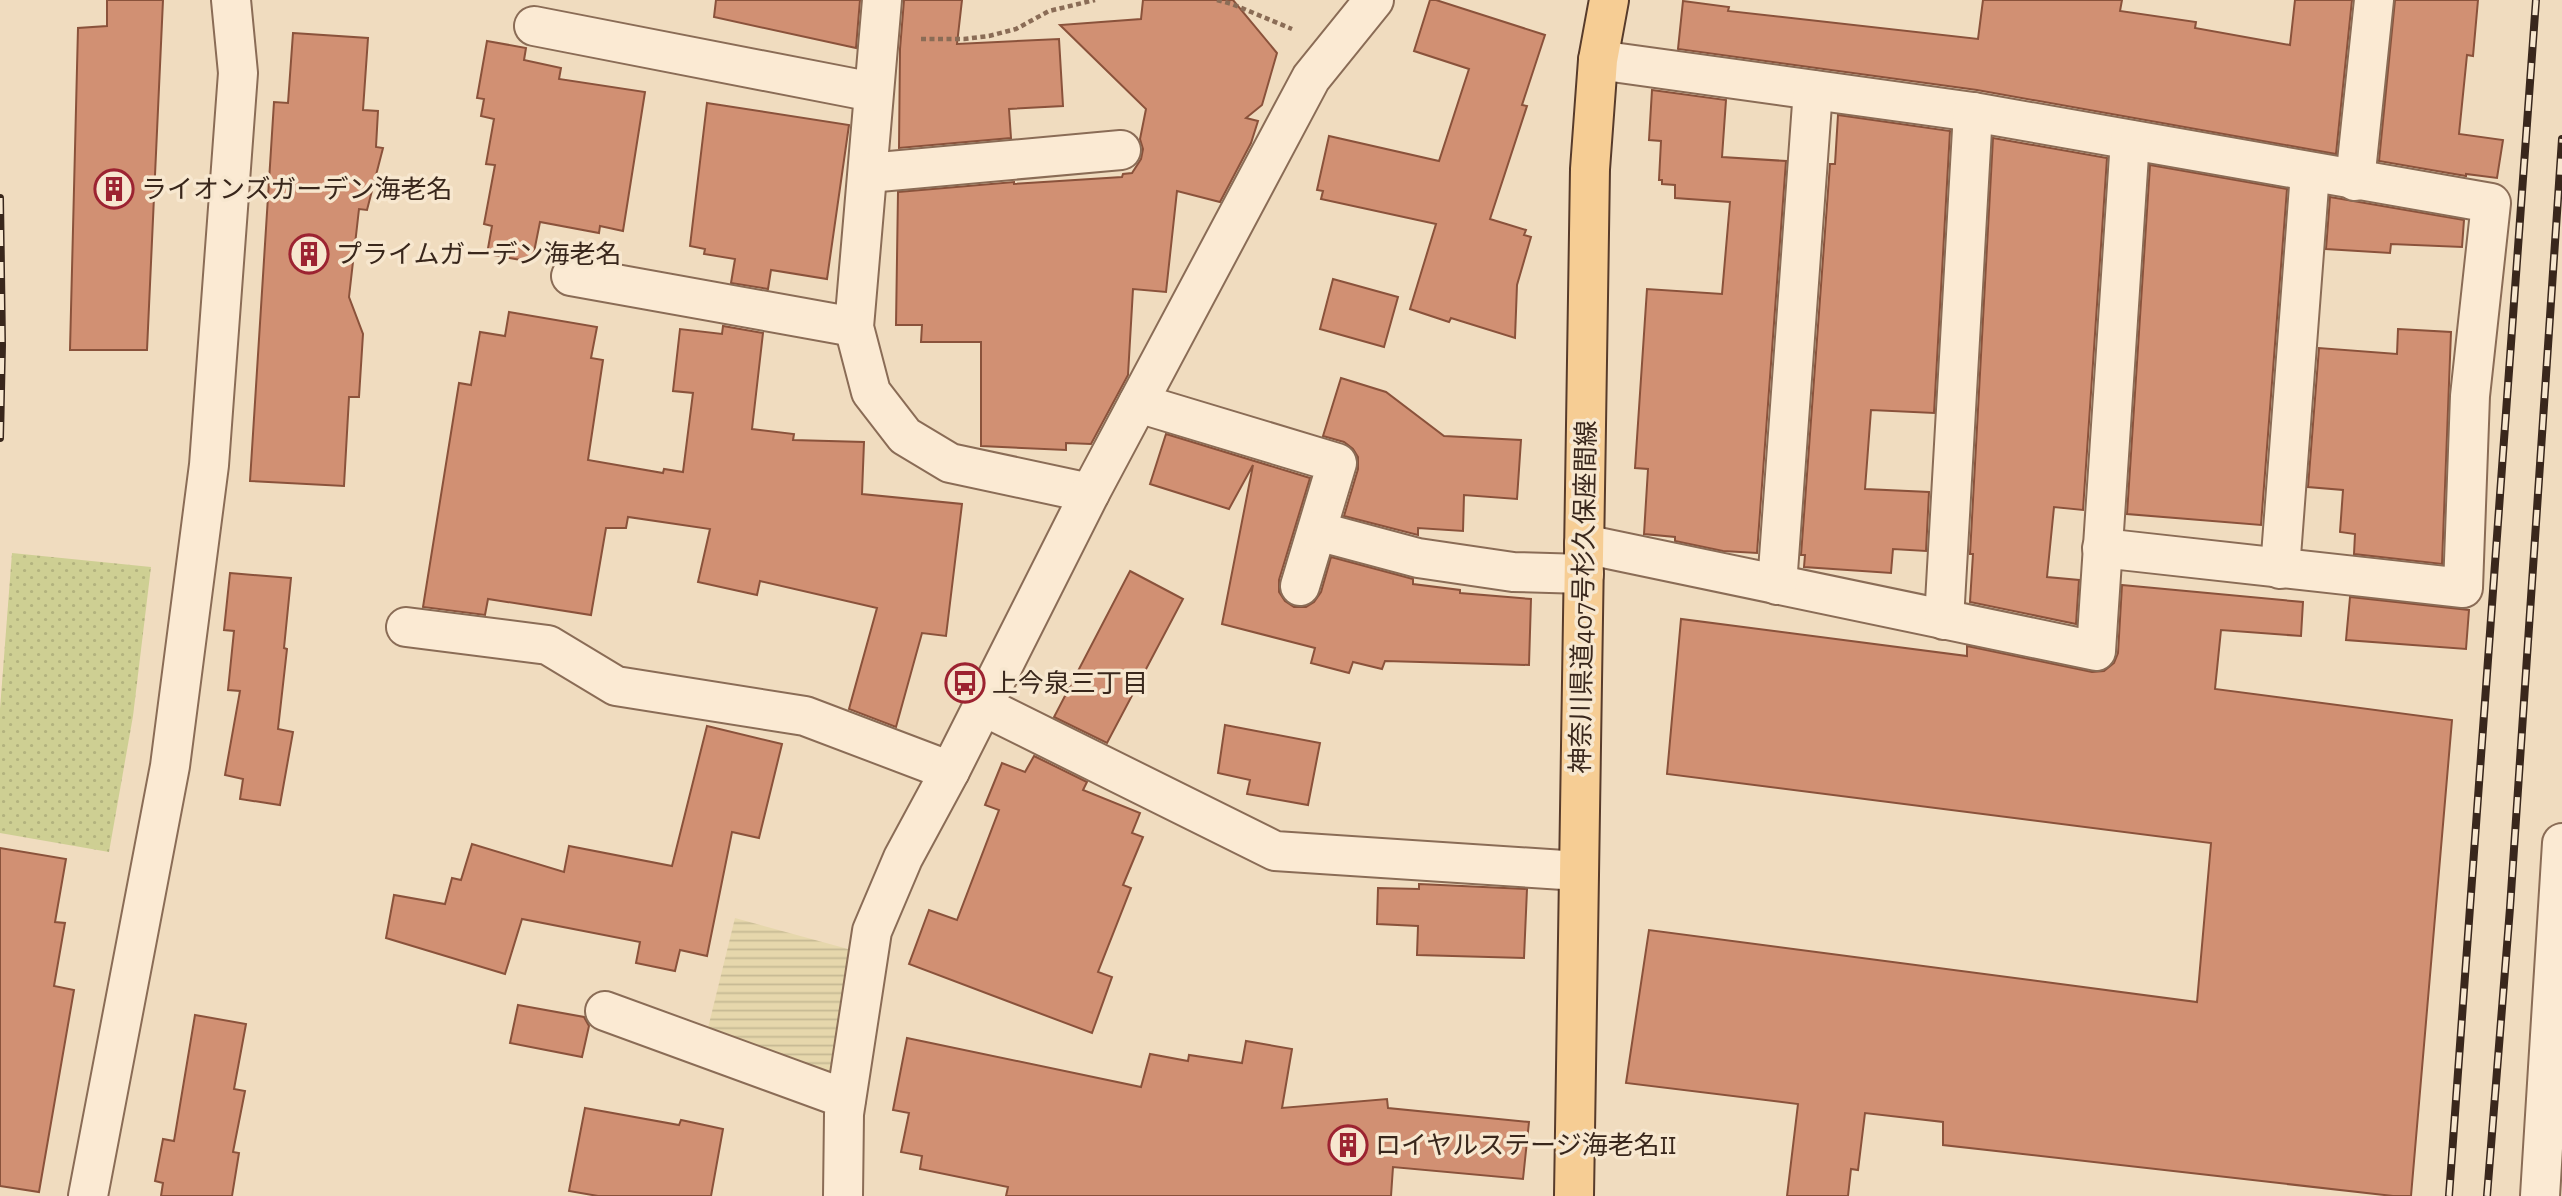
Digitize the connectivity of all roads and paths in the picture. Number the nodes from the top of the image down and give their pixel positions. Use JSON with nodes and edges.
{"nodes":[{"id":1,"x":231,"y":0,"type":"edge"},
{"id":2,"x":1096,"y":0,"type":"edge"},
{"id":3,"x":1217,"y":0,"type":"edge"},
{"id":4,"x":1374,"y":0,"type":"edge"},
{"id":5,"x":1609,"y":0,"type":"edge"},
{"id":6,"x":2374,"y":0,"type":"edge"},
{"id":7,"x":880,"y":17,"type":"edge"},
{"id":8,"x":534,"y":26,"type":"dead end"},
{"id":9,"x":1334,"y":49,"type":"junction"},
{"id":10,"x":1598,"y":60,"type":"junction"},
{"id":11,"x":1813,"y":90,"type":"junction"},
{"id":12,"x":873,"y":92,"type":"junction"},
{"id":13,"x":1973,"y":112,"type":"junction"},
{"id":14,"x":2130,"y":140,"type":"junction"},
{"id":15,"x":1121,"y":150,"type":"dead end"},
{"id":16,"x":868,"y":173,"type":"junction"},
{"id":17,"x":2311,"y":173,"type":"junction"},
{"id":18,"x":2355,"y":181,"type":"junction"},
{"id":19,"x":571,"y":276,"type":"dead end"},
{"id":20,"x":854,"y":327,"type":"junction"},
{"id":21,"x":1138,"y":403,"type":"junction"},
{"id":22,"x":1090,"y":493,"type":"junction"},
{"id":23,"x":1317,"y":531,"type":"junction"},
{"id":24,"x":2102,"y":548,"type":"junction"},
{"id":25,"x":1584,"y":559,"type":"junction"},
{"id":26,"x":2280,"y":569,"type":"junction"},
{"id":27,"x":1777,"y":585,"type":"junction"},
{"id":28,"x":1300,"y":586,"type":"dead end"},
{"id":29,"x":1944,"y":620,"type":"junction"},
{"id":30,"x":406,"y":627,"type":"dead end"},
{"id":31,"x":983,"y":706,"type":"junction"},
{"id":32,"x":950,"y":771,"type":"junction"},
{"id":33,"x":2562,"y":844,"type":"edge"},
{"id":34,"x":1579,"y":871,"type":"junction"},
{"id":35,"x":2561,"y":888,"type":"edge"},
{"id":36,"x":604,"y":1011,"type":"dead end"},
{"id":37,"x":2555,"y":1056,"type":"edge"},
{"id":38,"x":846,"y":1100,"type":"junction"},
{"id":39,"x":88,"y":1196,"type":"edge"},
{"id":40,"x":843,"y":1196,"type":"edge"},
{"id":41,"x":1574,"y":1196,"type":"edge"},
{"id":42,"x":2540,"y":1196,"type":"edge"}],
"edges":[{"from":1,"to":39,"type":"street"},
{"from":2,"to":7,"type":"path"},
{"from":3,"to":9,"type":"path"},
{"from":4,"to":9,"type":"street"},
{"from":5,"to":10,"type":"main road","name":"神奈川県道407号杉久保座間線"},
{"from":6,"to":18,"type":"street"},
{"from":7,"to":12,"type":"street"},
{"from":8,"to":12,"type":"street"},
{"from":9,"to":21,"type":"street"},
{"from":10,"to":11,"type":"street"},
{"from":10,"to":25,"type":"main road","name":"神奈川県道407号杉久保座間線"},
{"from":11,"to":13,"type":"street"},
{"from":11,"to":27,"type":"street"},
{"from":12,"to":16,"type":"street"},
{"from":13,"to":14,"type":"street"},
{"from":13,"to":29,"type":"street"},
{"from":14,"to":17,"type":"street"},
{"from":14,"to":24,"type":"street"},
{"from":15,"to":16,"type":"street"},
{"from":16,"to":20,"type":"street"},
{"from":17,"to":18,"type":"street"},
{"from":17,"to":26,"type":"street"},
{"from":18,"to":26,"type":"street"},
{"from":19,"to":20,"type":"street"},
{"from":20,"to":22,"type":"street"},
{"from":21,"to":22,"type":"street"},
{"from":21,"to":23,"type":"street"},
{"from":22,"to":31,"type":"street"},
{"from":23,"to":25,"type":"street"},
{"from":23,"to":28,"type":"street"},
{"from":24,"to":26,"type":"street"},
{"from":24,"to":29,"type":"street"},
{"from":25,"to":27,"type":"street"},
{"from":25,"to":34,"type":"main road","name":"神奈川県道407号杉久保座間線"},
{"from":27,"to":29,"type":"street"},
{"from":30,"to":32,"type":"street"},
{"from":31,"to":32,"type":"street"},
{"from":31,"to":34,"type":"street"},
{"from":32,"to":38,"type":"street"},
{"from":33,"to":35,"type":"street"},
{"from":34,"to":41,"type":"main road","name":"神奈川県道407号杉久保座間線"},
{"from":35,"to":37,"type":"street"},
{"from":36,"to":38,"type":"street"},
{"from":37,"to":42,"type":"street"},
{"from":38,"to":40,"type":"street"}]}
